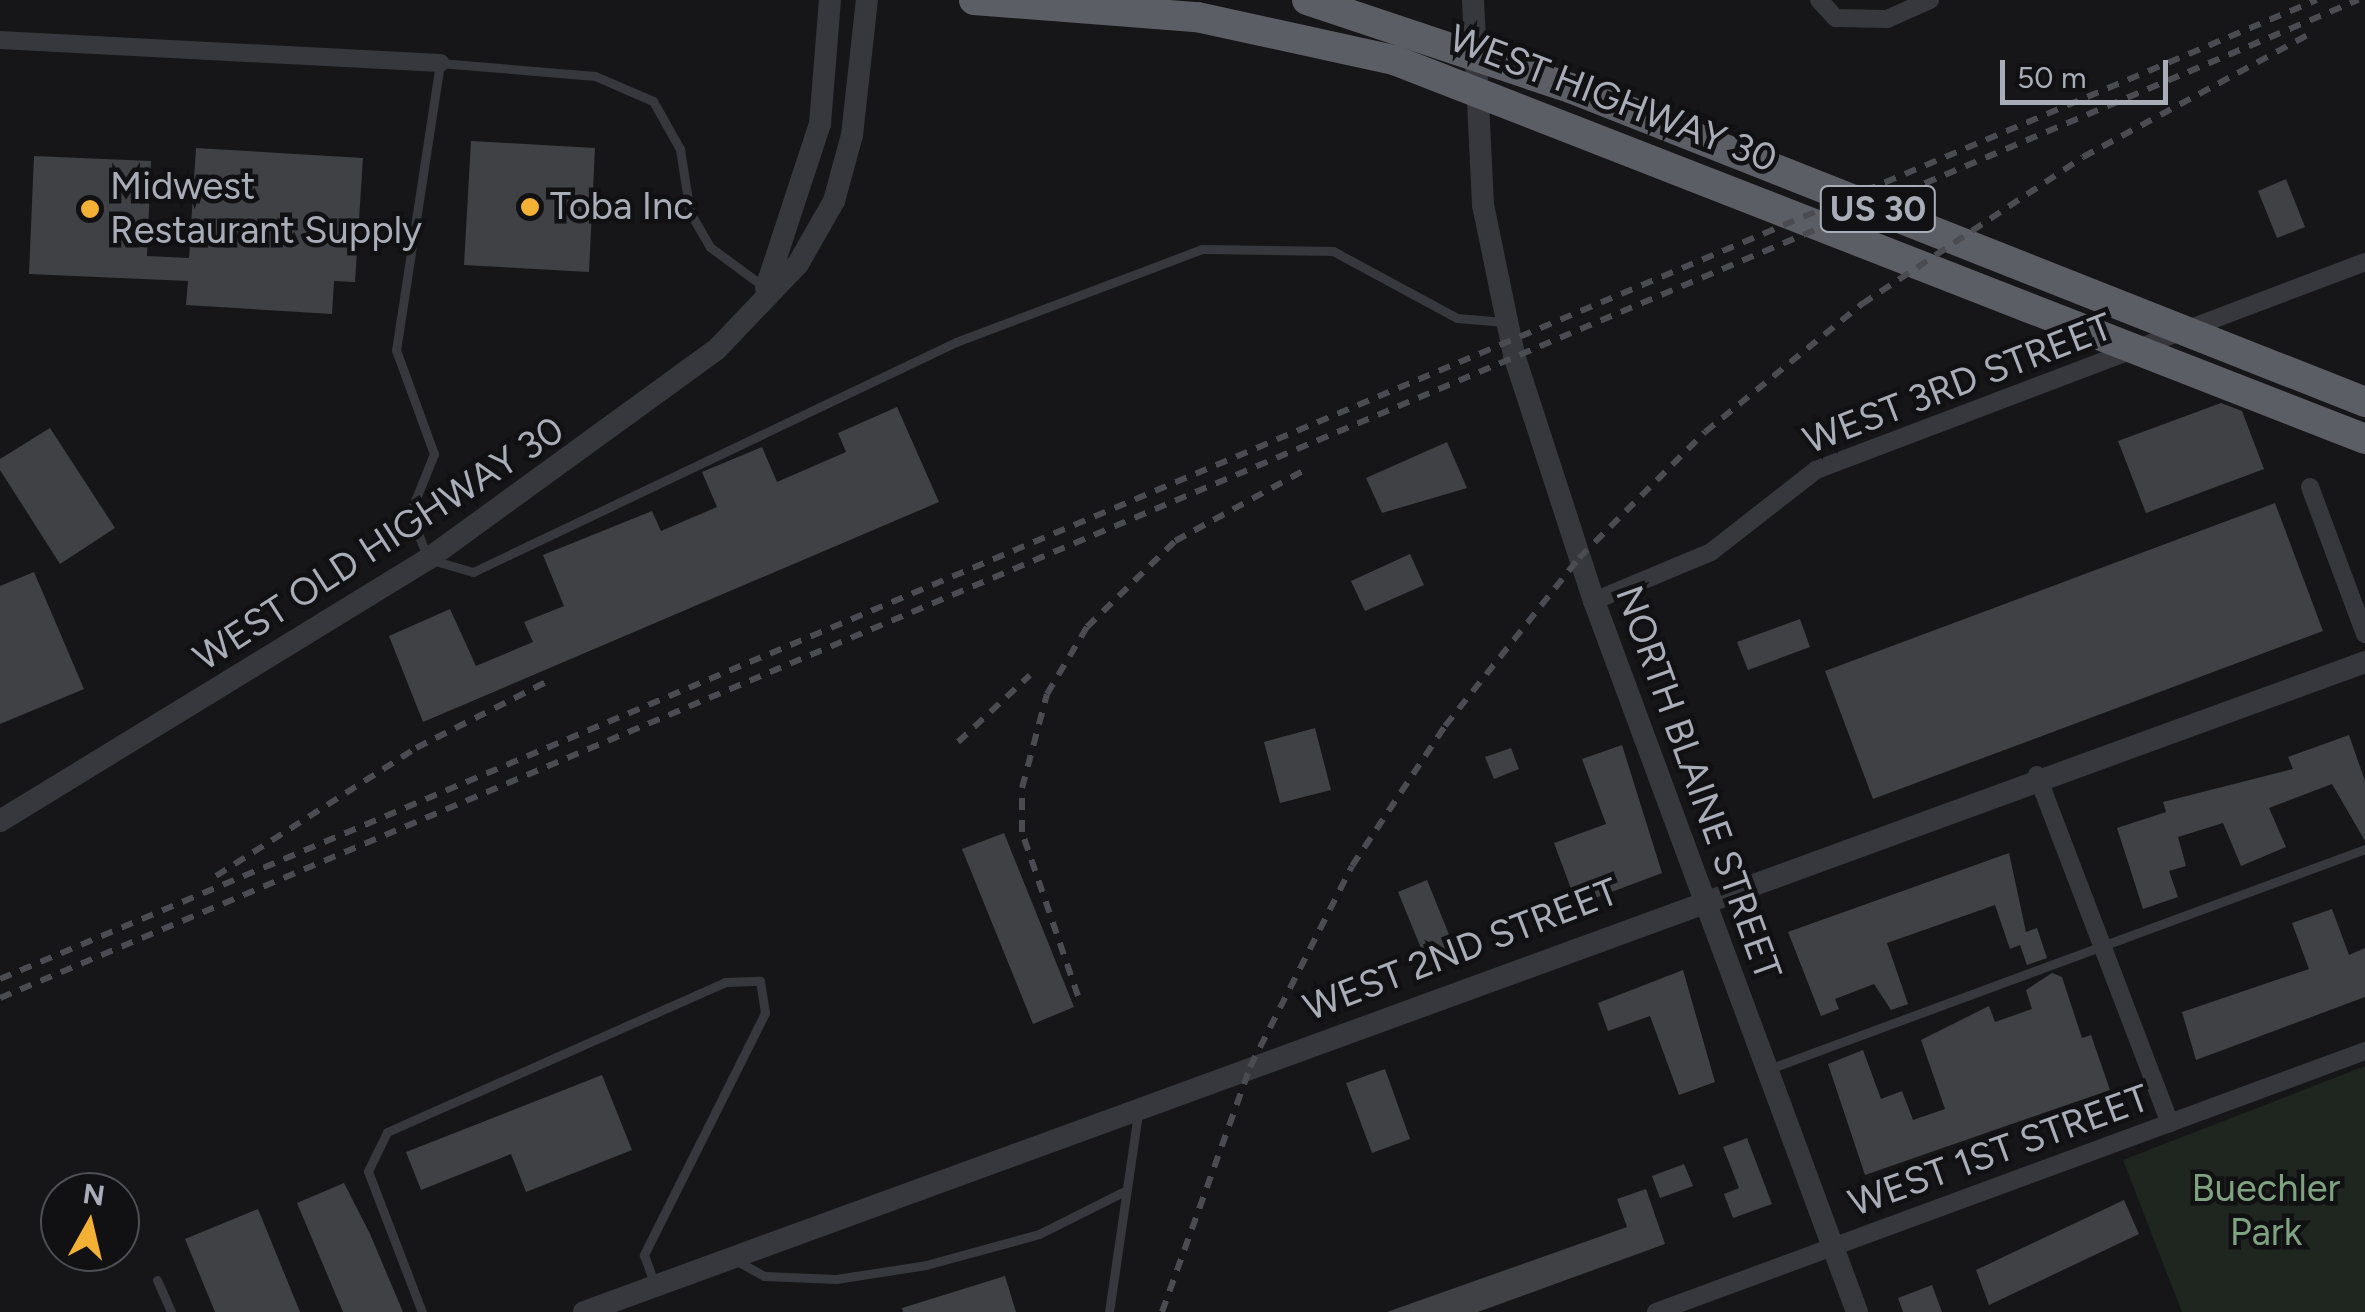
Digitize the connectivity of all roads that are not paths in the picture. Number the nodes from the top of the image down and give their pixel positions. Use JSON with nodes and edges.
{"nodes":[{"id":1,"x":830,"y":0,"type":"edge"},
{"id":2,"x":867,"y":0,"type":"edge"},
{"id":3,"x":974,"y":0,"type":"edge"},
{"id":4,"x":1307,"y":0,"type":"edge"},
{"id":5,"x":1473,"y":0,"type":"edge"},
{"id":6,"x":1819,"y":0,"type":"edge"},
{"id":7,"x":1930,"y":0,"type":"edge"},
{"id":8,"x":0,"y":40,"type":"edge"},
{"id":9,"x":440,"y":62,"type":"junction"},
{"id":10,"x":2365,"y":262,"type":"edge"},
{"id":11,"x":766,"y":288,"type":"junction"},
{"id":12,"x":1507,"y":331,"type":"junction"},
{"id":13,"x":2357,"y":398,"type":"edge"},
{"id":14,"x":2365,"y":439,"type":"edge"},
{"id":15,"x":2310,"y":486,"type":"dead end"},
{"id":16,"x":428,"y":559,"type":"junction"},
{"id":17,"x":1594,"y":601,"type":"junction"},
{"id":18,"x":2365,"y":634,"type":"edge"},
{"id":19,"x":2365,"y":662,"type":"edge"},
{"id":20,"x":2037,"y":775,"type":"junction"},
{"id":21,"x":0,"y":821,"type":"edge"},
{"id":22,"x":2365,"y":849,"type":"edge"},
{"id":23,"x":1702,"y":897,"type":"junction"},
{"id":24,"x":2098,"y":945,"type":"junction"},
{"id":25,"x":2365,"y":1051,"type":"edge"},
{"id":26,"x":1766,"y":1070,"type":"junction"},
{"id":27,"x":1139,"y":1107,"type":"junction"},
{"id":28,"x":2170,"y":1124,"type":"junction"},
{"id":29,"x":1127,"y":1190,"type":"junction"},
{"id":30,"x":1832,"y":1246,"type":"junction"},
{"id":31,"x":730,"y":1257,"type":"junction"},
{"id":32,"x":157,"y":1280,"type":"dead end"},
{"id":33,"x":654,"y":1286,"type":"junction"},
{"id":34,"x":171,"y":1312,"type":"edge"},
{"id":35,"x":422,"y":1312,"type":"edge"},
{"id":36,"x":584,"y":1312,"type":"edge"},
{"id":37,"x":1109,"y":1312,"type":"edge"},
{"id":38,"x":1656,"y":1312,"type":"edge"},
{"id":39,"x":1857,"y":1312,"type":"edge"}],
"edges":[{"from":1,"to":11,"type":"street","name":"WEST OLD HIGHWAY 30"},
{"from":2,"to":11,"type":"street","name":"WEST OLD HIGHWAY 30"},
{"from":3,"to":14,"type":"highway","name":"WEST HIGHWAY 30","number":"US 30"},
{"from":4,"to":13,"type":"highway","name":"WEST HIGHWAY 30","number":"US 30"},
{"from":5,"to":12,"type":"street","name":"NORTH BLAINE STREET"},
{"from":6,"to":7,"type":"street"},
{"from":8,"to":9,"type":"street"},
{"from":9,"to":11,"type":"lane"},
{"from":9,"to":16,"type":"lane"},
{"from":10,"to":17,"type":"street","name":"WEST 3RD STREET"},
{"from":11,"to":16,"type":"street","name":"WEST OLD HIGHWAY 30"},
{"from":12,"to":16,"type":"lane"},
{"from":12,"to":17,"type":"street","name":"NORTH BLAINE STREET"},
{"from":15,"to":18,"type":"street"},
{"from":16,"to":21,"type":"street","name":"WEST OLD HIGHWAY 30"},
{"from":17,"to":23,"type":"street","name":"NORTH BLAINE STREET"},
{"from":19,"to":20,"type":"street","name":"WEST 2ND STREET"},
{"from":20,"to":23,"type":"street","name":"WEST 2ND STREET"},
{"from":20,"to":24,"type":"street"},
{"from":22,"to":24,"type":"lane"},
{"from":23,"to":26,"type":"street","name":"NORTH BLAINE STREET"},
{"from":23,"to":27,"type":"street","name":"WEST 2ND STREET"},
{"from":24,"to":26,"type":"lane"},
{"from":24,"to":28,"type":"street"},
{"from":25,"to":28,"type":"street","name":"WEST 1ST STREET"},
{"from":26,"to":30,"type":"street","name":"NORTH BLAINE STREET"},
{"from":27,"to":29,"type":"lane"},
{"from":27,"to":31,"type":"street","name":"WEST 2ND STREET"},
{"from":28,"to":30,"type":"street","name":"WEST 1ST STREET"},
{"from":29,"to":31,"type":"lane"},
{"from":29,"to":37,"type":"lane"},
{"from":30,"to":38,"type":"street","name":"WEST 1ST STREET"},
{"from":30,"to":39,"type":"street","name":"NORTH BLAINE STREET"},
{"from":31,"to":33,"type":"street","name":"WEST 2ND STREET"},
{"from":32,"to":34,"type":"lane"},
{"from":33,"to":35,"type":"lane"},
{"from":33,"to":36,"type":"street","name":"WEST 2ND STREET"}]}
